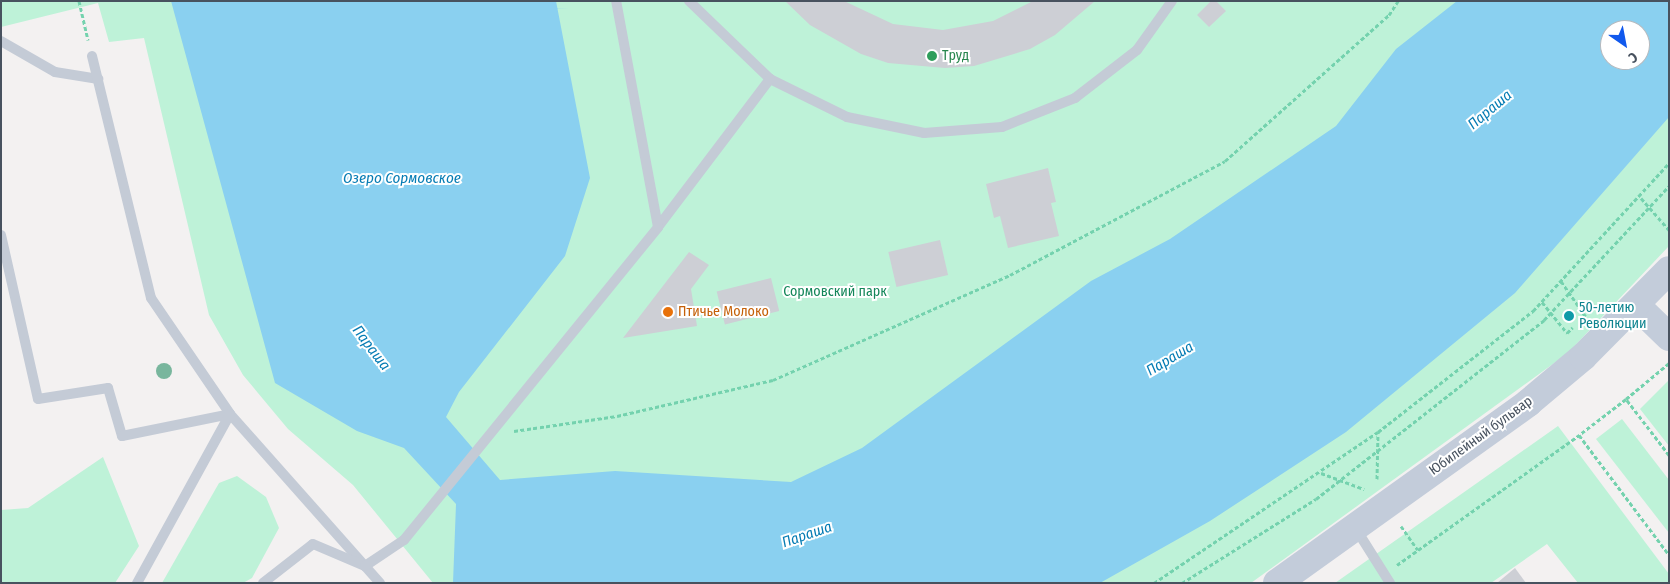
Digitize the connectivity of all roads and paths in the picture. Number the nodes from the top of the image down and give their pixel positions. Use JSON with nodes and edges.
{"nodes":[{"id":1,"x":79,"y":1,"type":"edge"},
{"id":2,"x":616,"y":1,"type":"edge"},
{"id":3,"x":689,"y":1,"type":"edge"},
{"id":4,"x":1172,"y":1,"type":"edge"},
{"id":5,"x":1398,"y":1,"type":"edge"},
{"id":6,"x":1,"y":41,"type":"edge"},
{"id":7,"x":92,"y":56,"type":"joint"},
{"id":8,"x":98,"y":79,"type":"junction"},
{"id":9,"x":770,"y":79,"type":"junction"},
{"id":10,"x":1669,"y":163,"type":"edge"},
{"id":11,"x":1669,"y":186,"type":"edge"},
{"id":12,"x":1641,"y":198,"type":"junction"},
{"id":13,"x":1650,"y":208,"type":"junction"},
{"id":14,"x":658,"y":227,"type":"junction"},
{"id":15,"x":1669,"y":230,"type":"edge"},
{"id":16,"x":1,"y":235,"type":"edge"},
{"id":17,"x":1669,"y":270,"type":"edge"},
{"id":18,"x":1561,"y":281,"type":"junction"},
{"id":19,"x":1570,"y":292,"type":"junction"},
{"id":20,"x":1542,"y":302,"type":"junction"},
{"id":21,"x":1636,"y":305,"type":"junction"},
{"id":22,"x":1550,"y":313,"type":"junction"},
{"id":23,"x":1669,"y":337,"type":"edge"},
{"id":24,"x":1669,"y":363,"type":"edge"},
{"id":25,"x":1626,"y":399,"type":"junction"},
{"id":26,"x":230,"y":414,"type":"junction"},
{"id":27,"x":489,"y":434,"type":"junction"},
{"id":28,"x":1579,"y":435,"type":"junction"},
{"id":29,"x":1669,"y":455,"type":"edge"},
{"id":30,"x":1321,"y":472,"type":"junction"},
{"id":31,"x":1340,"y":481,"type":"junction"},
{"id":32,"x":1367,"y":490,"type":"dead end"},
{"id":33,"x":1356,"y":528,"type":"junction"},
{"id":34,"x":1669,"y":555,"type":"edge"},
{"id":35,"x":364,"y":566,"type":"junction"},
{"id":36,"x":1387,"y":579,"type":"edge"},
{"id":37,"x":137,"y":583,"type":"edge"},
{"id":38,"x":263,"y":583,"type":"edge"},
{"id":39,"x":380,"y":583,"type":"edge"},
{"id":40,"x":1154,"y":583,"type":"edge"},
{"id":41,"x":1182,"y":583,"type":"edge"},
{"id":42,"x":1278,"y":583,"type":"edge"}],
"edges":[{"from":1,"to":7,"type":"path"},
{"from":2,"to":14,"type":"lane"},
{"from":3,"to":9,"type":"lane"},
{"from":4,"to":9,"type":"lane"},
{"from":5,"to":27,"type":"path"},
{"from":6,"to":8,"type":"lane"},
{"from":7,"to":8,"type":"lane"},
{"from":8,"to":26,"type":"lane"},
{"from":9,"to":14,"type":"lane"},
{"from":10,"to":12,"type":"path"},
{"from":11,"to":13,"type":"path"},
{"from":12,"to":13,"type":"path"},
{"from":12,"to":18,"type":"path"},
{"from":13,"to":15,"type":"path"},
{"from":13,"to":19,"type":"path"},
{"from":14,"to":27,"type":"lane"},
{"from":16,"to":26,"type":"lane"},
{"from":17,"to":21,"type":"street","name":"Юбилейный бульвар"},
{"from":18,"to":19,"type":"path"},
{"from":18,"to":20,"type":"path"},
{"from":19,"to":22,"type":"path"},
{"from":19,"to":22,"type":"path"},
{"from":20,"to":22,"type":"path"},
{"from":20,"to":30,"type":"path"},
{"from":21,"to":23,"type":"street"},
{"from":21,"to":33,"type":"street","name":"Юбилейный бульвар"},
{"from":22,"to":31,"type":"path"},
{"from":24,"to":25,"type":"path"},
{"from":25,"to":28,"type":"path"},
{"from":25,"to":29,"type":"path"},
{"from":26,"to":35,"type":"lane"},
{"from":26,"to":37,"type":"lane"},
{"from":27,"to":35,"type":"lane"},
{"from":28,"to":34,"type":"path"},
{"from":28,"to":36,"type":"path"},
{"from":30,"to":31,"type":"path"},
{"from":30,"to":40,"type":"path"},
{"from":31,"to":32,"type":"path"},
{"from":31,"to":41,"type":"path"},
{"from":33,"to":36,"type":"lane"},
{"from":33,"to":42,"type":"street","name":"Юбилейный бульвар"},
{"from":35,"to":38,"type":"lane"},
{"from":35,"to":39,"type":"lane"}]}
